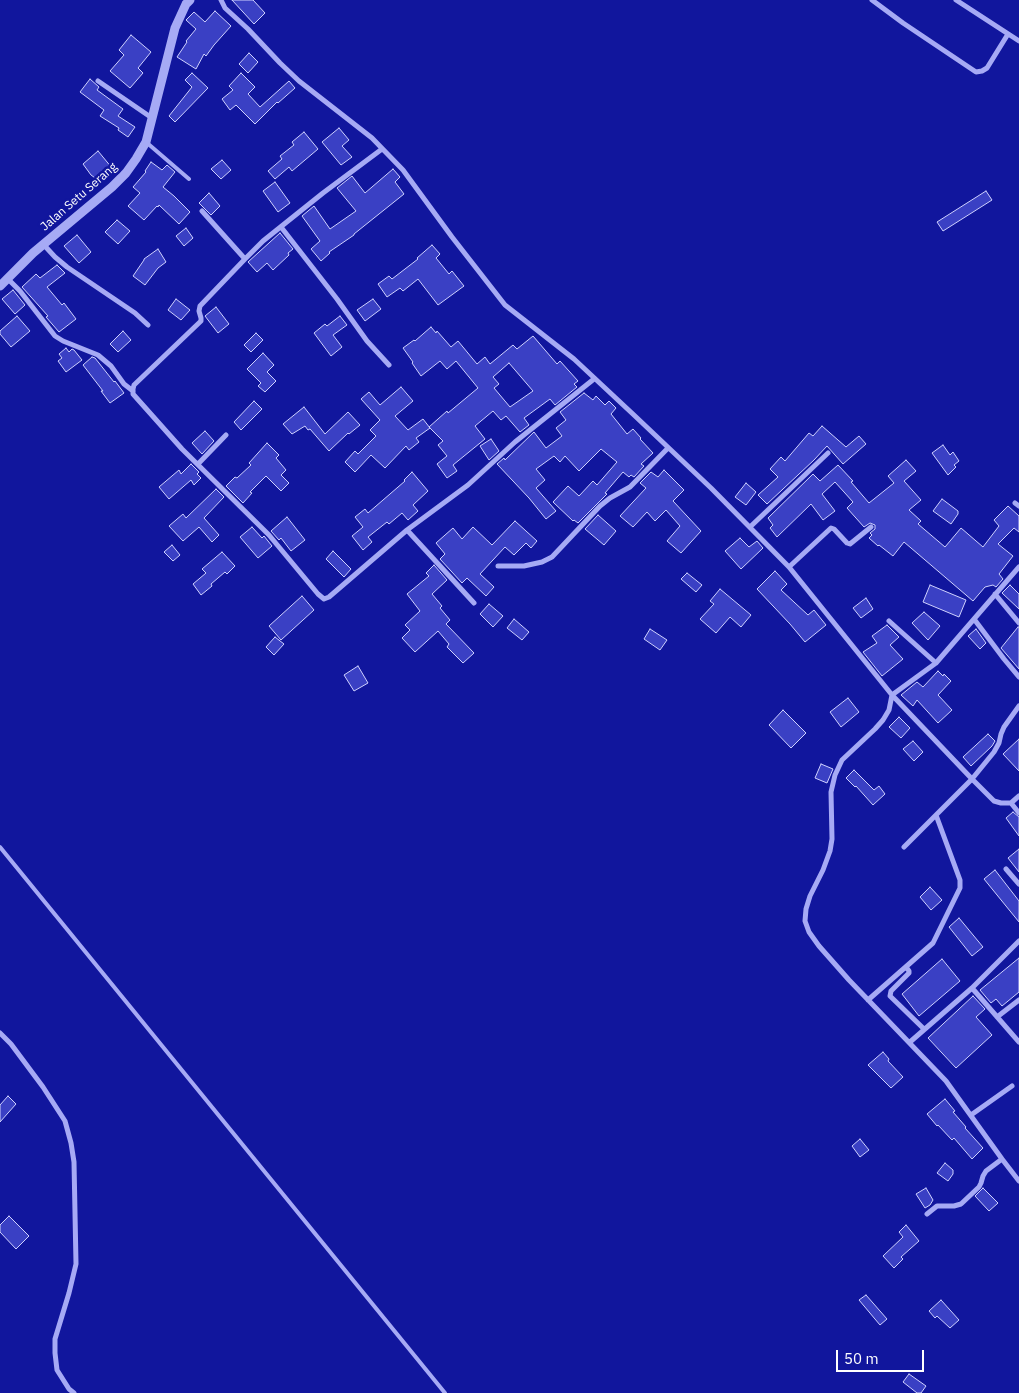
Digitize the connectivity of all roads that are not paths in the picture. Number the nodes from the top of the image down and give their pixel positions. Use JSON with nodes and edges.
{"nodes":[{"id":1,"x":221,"y":0,"type":"edge"},
{"id":2,"x":872,"y":0,"type":"edge"},
{"id":3,"x":956,"y":0,"type":"edge"},
{"id":4,"x":186,"y":1,"type":"edge"},
{"id":5,"x":1008,"y":34,"type":"junction"},
{"id":6,"x":1019,"y":41,"type":"edge"},
{"id":7,"x":98,"y":81,"type":"dead end"},
{"id":8,"x":152,"y":118,"type":"junction"},
{"id":9,"x":146,"y":142,"type":"junction"},
{"id":10,"x":382,"y":149,"type":"junction"},
{"id":11,"x":189,"y":179,"type":"dead end"},
{"id":12,"x":202,"y":212,"type":"dead end"},
{"id":13,"x":281,"y":227,"type":"junction"},
{"id":14,"x":43,"y":244,"type":"junction"},
{"id":15,"x":245,"y":259,"type":"junction"},
{"id":16,"x":7,"y":278,"type":"junction"},
{"id":17,"x":0,"y":286,"type":"edge"},
{"id":18,"x":148,"y":325,"type":"dead end"},
{"id":19,"x":389,"y":365,"type":"dead end"},
{"id":20,"x":594,"y":379,"type":"junction"},
{"id":21,"x":132,"y":391,"type":"junction"},
{"id":22,"x":226,"y":435,"type":"dead end"},
{"id":23,"x":668,"y":448,"type":"junction"},
{"id":24,"x":828,"y":453,"type":"dead end"},
{"id":25,"x":198,"y":464,"type":"junction"},
{"id":26,"x":750,"y":527,"type":"junction"},
{"id":27,"x":871,"y":527,"type":"dead end"},
{"id":28,"x":407,"y":530,"type":"junction"},
{"id":29,"x":498,"y":566,"type":"dead end"},
{"id":30,"x":789,"y":567,"type":"junction"},
{"id":31,"x":1019,"y":567,"type":"edge"},
{"id":32,"x":994,"y":594,"type":"junction"},
{"id":33,"x":474,"y":603,"type":"dead end"},
{"id":34,"x":974,"y":619,"type":"junction"},
{"id":35,"x":889,"y":621,"type":"dead end"},
{"id":36,"x":1019,"y":623,"type":"edge"},
{"id":37,"x":936,"y":663,"type":"junction"},
{"id":38,"x":1019,"y":677,"type":"edge"},
{"id":39,"x":892,"y":696,"type":"junction"},
{"id":40,"x":1019,"y":706,"type":"edge"},
{"id":41,"x":972,"y":779,"type":"junction"},
{"id":42,"x":1019,"y":796,"type":"edge"},
{"id":43,"x":1011,"y":803,"type":"junction"},
{"id":44,"x":1019,"y":813,"type":"edge"},
{"id":45,"x":936,"y":815,"type":"junction"},
{"id":46,"x":0,"y":846,"type":"edge"},
{"id":47,"x":904,"y":847,"type":"dead end"},
{"id":48,"x":1006,"y":869,"type":"dead end"},
{"id":49,"x":1019,"y":884,"type":"edge"},
{"id":50,"x":1019,"y":941,"type":"edge"},
{"id":51,"x":906,"y":968,"type":"junction"},
{"id":52,"x":972,"y":988,"type":"junction"},
{"id":53,"x":868,"y":1000,"type":"junction"},
{"id":54,"x":1019,"y":1000,"type":"edge"},
{"id":55,"x":998,"y":1017,"type":"junction"},
{"id":56,"x":924,"y":1030,"type":"junction"},
{"id":57,"x":0,"y":1033,"type":"edge"},
{"id":58,"x":910,"y":1042,"type":"junction"},
{"id":59,"x":1019,"y":1042,"type":"edge"},
{"id":60,"x":1012,"y":1086,"type":"dead end"},
{"id":61,"x":971,"y":1115,"type":"junction"},
{"id":62,"x":1002,"y":1160,"type":"junction"},
{"id":63,"x":1019,"y":1180,"type":"edge"},
{"id":64,"x":927,"y":1214,"type":"dead end"},
{"id":65,"x":74,"y":1393,"type":"edge"},
{"id":66,"x":445,"y":1393,"type":"edge"}],
"edges":[{"from":1,"to":10,"type":"street"},
{"from":2,"to":5,"type":"street"},
{"from":3,"to":5,"type":"street"},
{"from":4,"to":8,"type":"street","name":"Jalan Setu Serang"},
{"from":5,"to":6,"type":"street"},
{"from":7,"to":8,"type":"street"},
{"from":8,"to":9,"type":"street","name":"Jalan Setu Serang"},
{"from":9,"to":11,"type":"lane"},
{"from":9,"to":14,"type":"street","name":"Jalan Setu Serang"},
{"from":10,"to":13,"type":"street"},
{"from":10,"to":20,"type":"street"},
{"from":12,"to":15,"type":"street"},
{"from":13,"to":15,"type":"street"},
{"from":13,"to":19,"type":"street"},
{"from":14,"to":16,"type":"street","name":"Jalan Setu Serang"},
{"from":14,"to":18,"type":"street"},
{"from":15,"to":21,"type":"street"},
{"from":16,"to":17,"type":"street","name":"Jalan Setu Serang"},
{"from":16,"to":21,"type":"street"},
{"from":20,"to":23,"type":"street"},
{"from":20,"to":28,"type":"street"},
{"from":21,"to":25,"type":"street"},
{"from":22,"to":25,"type":"street"},
{"from":23,"to":26,"type":"street"},
{"from":23,"to":29,"type":"street"},
{"from":24,"to":26,"type":"street"},
{"from":25,"to":28,"type":"street"},
{"from":26,"to":30,"type":"street"},
{"from":27,"to":30,"type":"street"},
{"from":28,"to":33,"type":"street"},
{"from":30,"to":39,"type":"street"},
{"from":31,"to":32,"type":"street"},
{"from":32,"to":34,"type":"street"},
{"from":32,"to":36,"type":"street"},
{"from":34,"to":37,"type":"street"},
{"from":34,"to":38,"type":"street"},
{"from":35,"to":37,"type":"street"},
{"from":37,"to":39,"type":"street"},
{"from":39,"to":41,"type":"street"},
{"from":39,"to":53,"type":"street"},
{"from":40,"to":41,"type":"street"},
{"from":41,"to":43,"type":"street"},
{"from":41,"to":45,"type":"street"},
{"from":42,"to":43,"type":"street"},
{"from":43,"to":44,"type":"street"},
{"from":45,"to":47,"type":"street"},
{"from":45,"to":51,"type":"street"},
{"from":46,"to":66,"type":"lane"},
{"from":48,"to":49,"type":"street"},
{"from":50,"to":52,"type":"street"},
{"from":51,"to":53,"type":"street"},
{"from":51,"to":56,"type":"street"},
{"from":52,"to":55,"type":"street"},
{"from":52,"to":56,"type":"street"},
{"from":53,"to":58,"type":"street"},
{"from":54,"to":55,"type":"street"},
{"from":55,"to":59,"type":"street"},
{"from":56,"to":58,"type":"street"},
{"from":57,"to":65,"type":"street"},
{"from":58,"to":61,"type":"street"},
{"from":60,"to":61,"type":"street"},
{"from":61,"to":62,"type":"street"},
{"from":62,"to":63,"type":"street"},
{"from":62,"to":64,"type":"street"}]}
